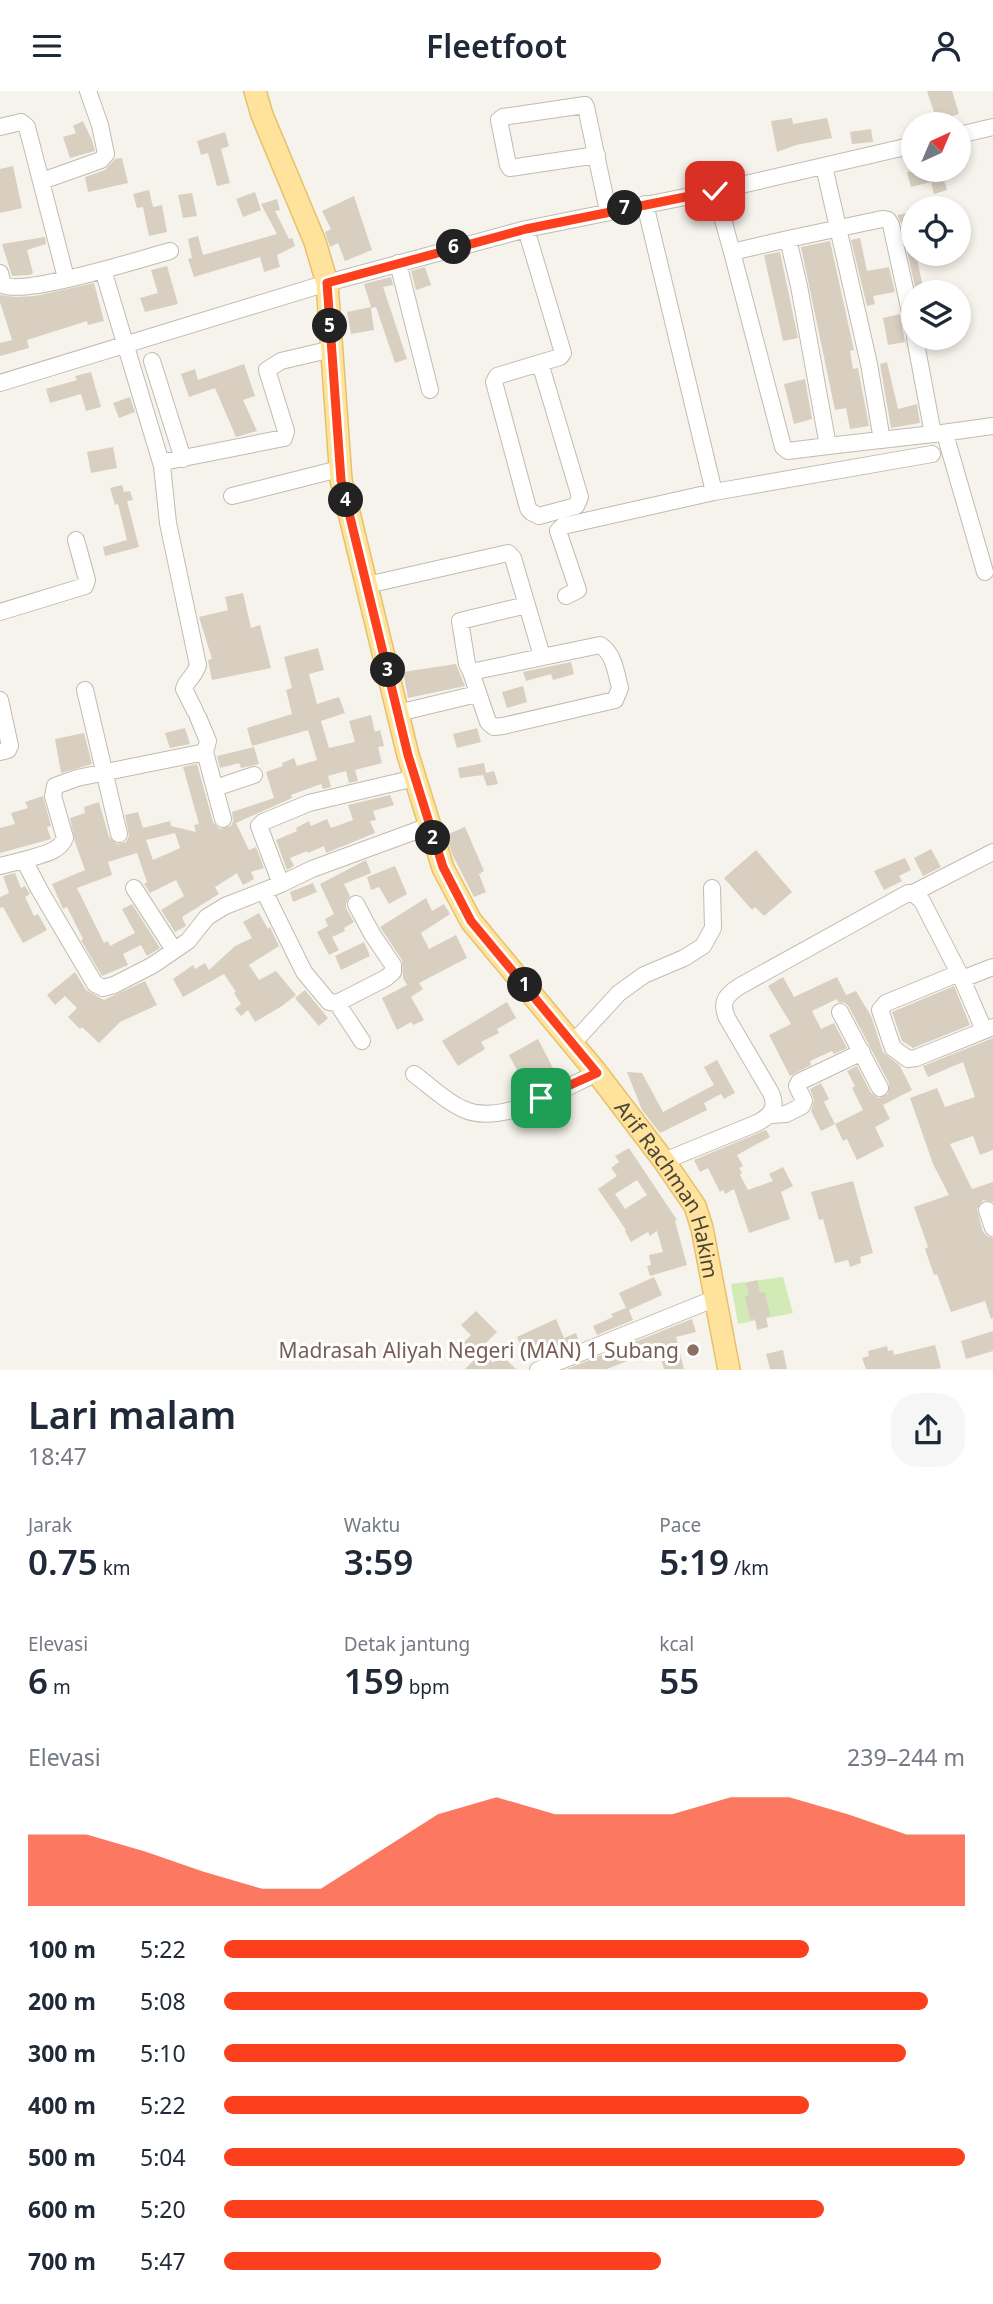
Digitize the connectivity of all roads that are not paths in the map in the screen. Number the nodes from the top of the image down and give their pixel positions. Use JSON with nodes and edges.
{"nodes":[{"id":1,"x":88,"y":91,"type":"edge"},
{"id":2,"x":255,"y":91,"type":"edge"},
{"id":3,"x":583,"y":98,"type":"edge"},
{"id":4,"x":0,"y":127,"type":"edge"},
{"id":5,"x":993,"y":127,"type":"edge"},
{"id":6,"x":971,"y":132,"type":"edge"},
{"id":7,"x":901,"y":148,"type":"edge"},
{"id":8,"x":597,"y":155,"type":"junction"},
{"id":9,"x":824,"y":166,"type":"junction"},
{"id":10,"x":42,"y":181,"type":"junction"},
{"id":11,"x":715,"y":191,"type":"junction"},
{"id":12,"x":645,"y":204,"type":"junction"},
{"id":13,"x":608,"y":211,"type":"junction"},
{"id":14,"x":838,"y":228,"type":"junction"},
{"id":15,"x":526,"y":229,"type":"junction"},
{"id":16,"x":788,"y":239,"type":"junction"},
{"id":17,"x":170,"y":251,"type":"dead end"},
{"id":18,"x":732,"y":252,"type":"junction"},
{"id":19,"x":398,"y":263,"type":"junction"},
{"id":20,"x":103,"y":270,"type":"junction"},
{"id":21,"x":0,"y":273,"type":"edge"},
{"id":22,"x":66,"y":278,"type":"junction"},
{"id":23,"x":903,"y":280,"type":"edge"},
{"id":24,"x":327,"y":283,"type":"junction"},
{"id":25,"x":126,"y":344,"type":"junction"},
{"id":26,"x":332,"y":349,"type":"junction"},
{"id":27,"x":918,"y":350,"type":"edge"},
{"id":28,"x":152,"y":362,"type":"dead end"},
{"id":29,"x":540,"y":363,"type":"junction"},
{"id":30,"x":0,"y":383,"type":"edge"},
{"id":31,"x":430,"y":390,"type":"dead end"},
{"id":32,"x":993,"y":426,"type":"edge"},
{"id":33,"x":939,"y":434,"type":"junction"},
{"id":34,"x":882,"y":440,"type":"junction"},
{"id":35,"x":828,"y":446,"type":"junction"},
{"id":36,"x":932,"y":454,"type":"dead end"},
{"id":37,"x":183,"y":459,"type":"junction"},
{"id":38,"x":162,"y":465,"type":"junction"},
{"id":39,"x":340,"y":469,"type":"junction"},
{"id":40,"x":714,"y":492,"type":"junction"},
{"id":41,"x":232,"y":496,"type":"dead end"},
{"id":42,"x":76,"y":540,"type":"dead end"},
{"id":43,"x":985,"y":572,"type":"dead end"},
{"id":44,"x":367,"y":585,"type":"junction"},
{"id":45,"x":566,"y":596,"type":"dead end"},
{"id":46,"x":527,"y":605,"type":"junction"},
{"id":47,"x":0,"y":613,"type":"edge"},
{"id":48,"x":542,"y":656,"type":"junction"},
{"id":49,"x":471,"y":672,"type":"junction"},
{"id":50,"x":85,"y":690,"type":"dead end"},
{"id":51,"x":477,"y":694,"type":"junction"},
{"id":52,"x":0,"y":701,"type":"edge"},
{"id":53,"x":398,"y":713,"type":"junction"},
{"id":54,"x":0,"y":752,"type":"edge"},
{"id":55,"x":205,"y":752,"type":"junction"},
{"id":56,"x":105,"y":774,"type":"junction"},
{"id":57,"x":254,"y":775,"type":"dead end"},
{"id":58,"x":415,"y":778,"type":"junction"},
{"id":59,"x":215,"y":788,"type":"junction"},
{"id":60,"x":223,"y":819,"type":"dead end"},
{"id":61,"x":429,"y":826,"type":"junction"},
{"id":62,"x":119,"y":834,"type":"dead end"},
{"id":63,"x":993,"y":852,"type":"edge"},
{"id":64,"x":24,"y":860,"type":"junction"},
{"id":65,"x":0,"y":866,"type":"edge"},
{"id":66,"x":281,"y":884,"type":"junction"},
{"id":67,"x":134,"y":888,"type":"dead end"},
{"id":68,"x":712,"y":888,"type":"dead end"},
{"id":69,"x":264,"y":891,"type":"junction"},
{"id":70,"x":913,"y":893,"type":"junction"},
{"id":71,"x":356,"y":904,"type":"dead end"},
{"id":72,"x":174,"y":950,"type":"junction"},
{"id":73,"x":993,"y":967,"type":"edge"},
{"id":74,"x":960,"y":976,"type":"junction"},
{"id":75,"x":337,"y":1003,"type":"junction"},
{"id":76,"x":840,"y":1012,"type":"dead end"},
{"id":77,"x":989,"y":1028,"type":"edge"},
{"id":78,"x":362,"y":1041,"type":"dead end"},
{"id":79,"x":572,"y":1044,"type":"junction"},
{"id":80,"x":862,"y":1052,"type":"junction"},
{"id":81,"x":597,"y":1073,"type":"junction"},
{"id":82,"x":414,"y":1074,"type":"dead end"},
{"id":83,"x":880,"y":1088,"type":"dead end"},
{"id":84,"x":771,"y":1115,"type":"junction"},
{"id":85,"x":664,"y":1161,"type":"junction"},
{"id":86,"x":987,"y":1210,"type":"dead end"},
{"id":87,"x":993,"y":1228,"type":"edge"},
{"id":88,"x":716,"y":1298,"type":"junction"},
{"id":89,"x":537,"y":1369,"type":"edge"},
{"id":90,"x":729,"y":1370,"type":"edge"}],
"edges":[{"from":1,"to":10,"type":"street"},
{"from":2,"to":24,"type":"main road","name":"Arif Rachman Hakim"},
{"from":3,"to":8,"type":"street"},
{"from":3,"to":8,"type":"street"},
{"from":4,"to":10,"type":"street"},
{"from":5,"to":6,"type":"street"},
{"from":7,"to":9,"type":"street"},
{"from":8,"to":13,"type":"street"},
{"from":9,"to":11,"type":"street"},
{"from":9,"to":14,"type":"street"},
{"from":10,"to":22,"type":"street"},
{"from":11,"to":12,"type":"street"},
{"from":11,"to":18,"type":"street"},
{"from":12,"to":13,"type":"street"},
{"from":12,"to":40,"type":"street"},
{"from":13,"to":15,"type":"street"},
{"from":14,"to":16,"type":"street"},
{"from":14,"to":23,"type":"street"},
{"from":14,"to":34,"type":"street"},
{"from":15,"to":19,"type":"street"},
{"from":15,"to":29,"type":"street"},
{"from":16,"to":18,"type":"street"},
{"from":16,"to":35,"type":"street"},
{"from":17,"to":20,"type":"street"},
{"from":18,"to":35,"type":"street"},
{"from":19,"to":24,"type":"street"},
{"from":19,"to":31,"type":"street"},
{"from":20,"to":22,"type":"street"},
{"from":20,"to":25,"type":"street"},
{"from":21,"to":22,"type":"street"},
{"from":24,"to":25,"type":"street"},
{"from":24,"to":26,"type":"main road","name":"Arif Rachman Hakim"},
{"from":25,"to":30,"type":"street"},
{"from":25,"to":38,"type":"street"},
{"from":26,"to":37,"type":"street"},
{"from":26,"to":39,"type":"main road","name":"Arif Rachman Hakim"},
{"from":27,"to":33,"type":"street"},
{"from":28,"to":37,"type":"street"},
{"from":29,"to":29,"type":"street"},
{"from":32,"to":33,"type":"street"},
{"from":33,"to":34,"type":"street"},
{"from":33,"to":43,"type":"street"},
{"from":34,"to":35,"type":"street"},
{"from":36,"to":40,"type":"street"},
{"from":37,"to":38,"type":"street"},
{"from":38,"to":55,"type":"street"},
{"from":39,"to":41,"type":"street"},
{"from":39,"to":44,"type":"main road","name":"Arif Rachman Hakim"},
{"from":40,"to":45,"type":"street"},
{"from":42,"to":47,"type":"street"},
{"from":44,"to":46,"type":"street"},
{"from":44,"to":53,"type":"main road","name":"Arif Rachman Hakim"},
{"from":46,"to":48,"type":"street"},
{"from":46,"to":49,"type":"street"},
{"from":48,"to":49,"type":"street"},
{"from":48,"to":51,"type":"street"},
{"from":49,"to":51,"type":"street"},
{"from":50,"to":56,"type":"street"},
{"from":51,"to":53,"type":"street"},
{"from":52,"to":54,"type":"street"},
{"from":53,"to":58,"type":"main road","name":"Arif Rachman Hakim"},
{"from":55,"to":56,"type":"street"},
{"from":55,"to":59,"type":"street"},
{"from":56,"to":62,"type":"street"},
{"from":56,"to":64,"type":"street"},
{"from":57,"to":59,"type":"street"},
{"from":58,"to":61,"type":"main road","name":"Arif Rachman Hakim"},
{"from":58,"to":66,"type":"street"},
{"from":59,"to":60,"type":"street"},
{"from":61,"to":66,"type":"street"},
{"from":61,"to":79,"type":"main road","name":"Arif Rachman Hakim"},
{"from":63,"to":70,"type":"street"},
{"from":64,"to":65,"type":"street"},
{"from":64,"to":72,"type":"street"},
{"from":66,"to":69,"type":"street"},
{"from":67,"to":72,"type":"street"},
{"from":68,"to":79,"type":"street"},
{"from":69,"to":72,"type":"street"},
{"from":69,"to":75,"type":"street"},
{"from":70,"to":74,"type":"street"},
{"from":70,"to":84,"type":"street"},
{"from":71,"to":75,"type":"street"},
{"from":73,"to":74,"type":"street"},
{"from":74,"to":77,"type":"street"},
{"from":74,"to":77,"type":"street"},
{"from":75,"to":78,"type":"street"},
{"from":76,"to":80,"type":"street"},
{"from":79,"to":81,"type":"main road","name":"Arif Rachman Hakim"},
{"from":80,"to":83,"type":"street"},
{"from":80,"to":84,"type":"street"},
{"from":81,"to":82,"type":"street"},
{"from":81,"to":85,"type":"main road","name":"Arif Rachman Hakim"},
{"from":84,"to":85,"type":"street"},
{"from":85,"to":88,"type":"main road","name":"Arif Rachman Hakim"},
{"from":86,"to":87,"type":"street"},
{"from":88,"to":89,"type":"street"},
{"from":88,"to":90,"type":"main road","name":"Arif Rachman Hakim"}]}
